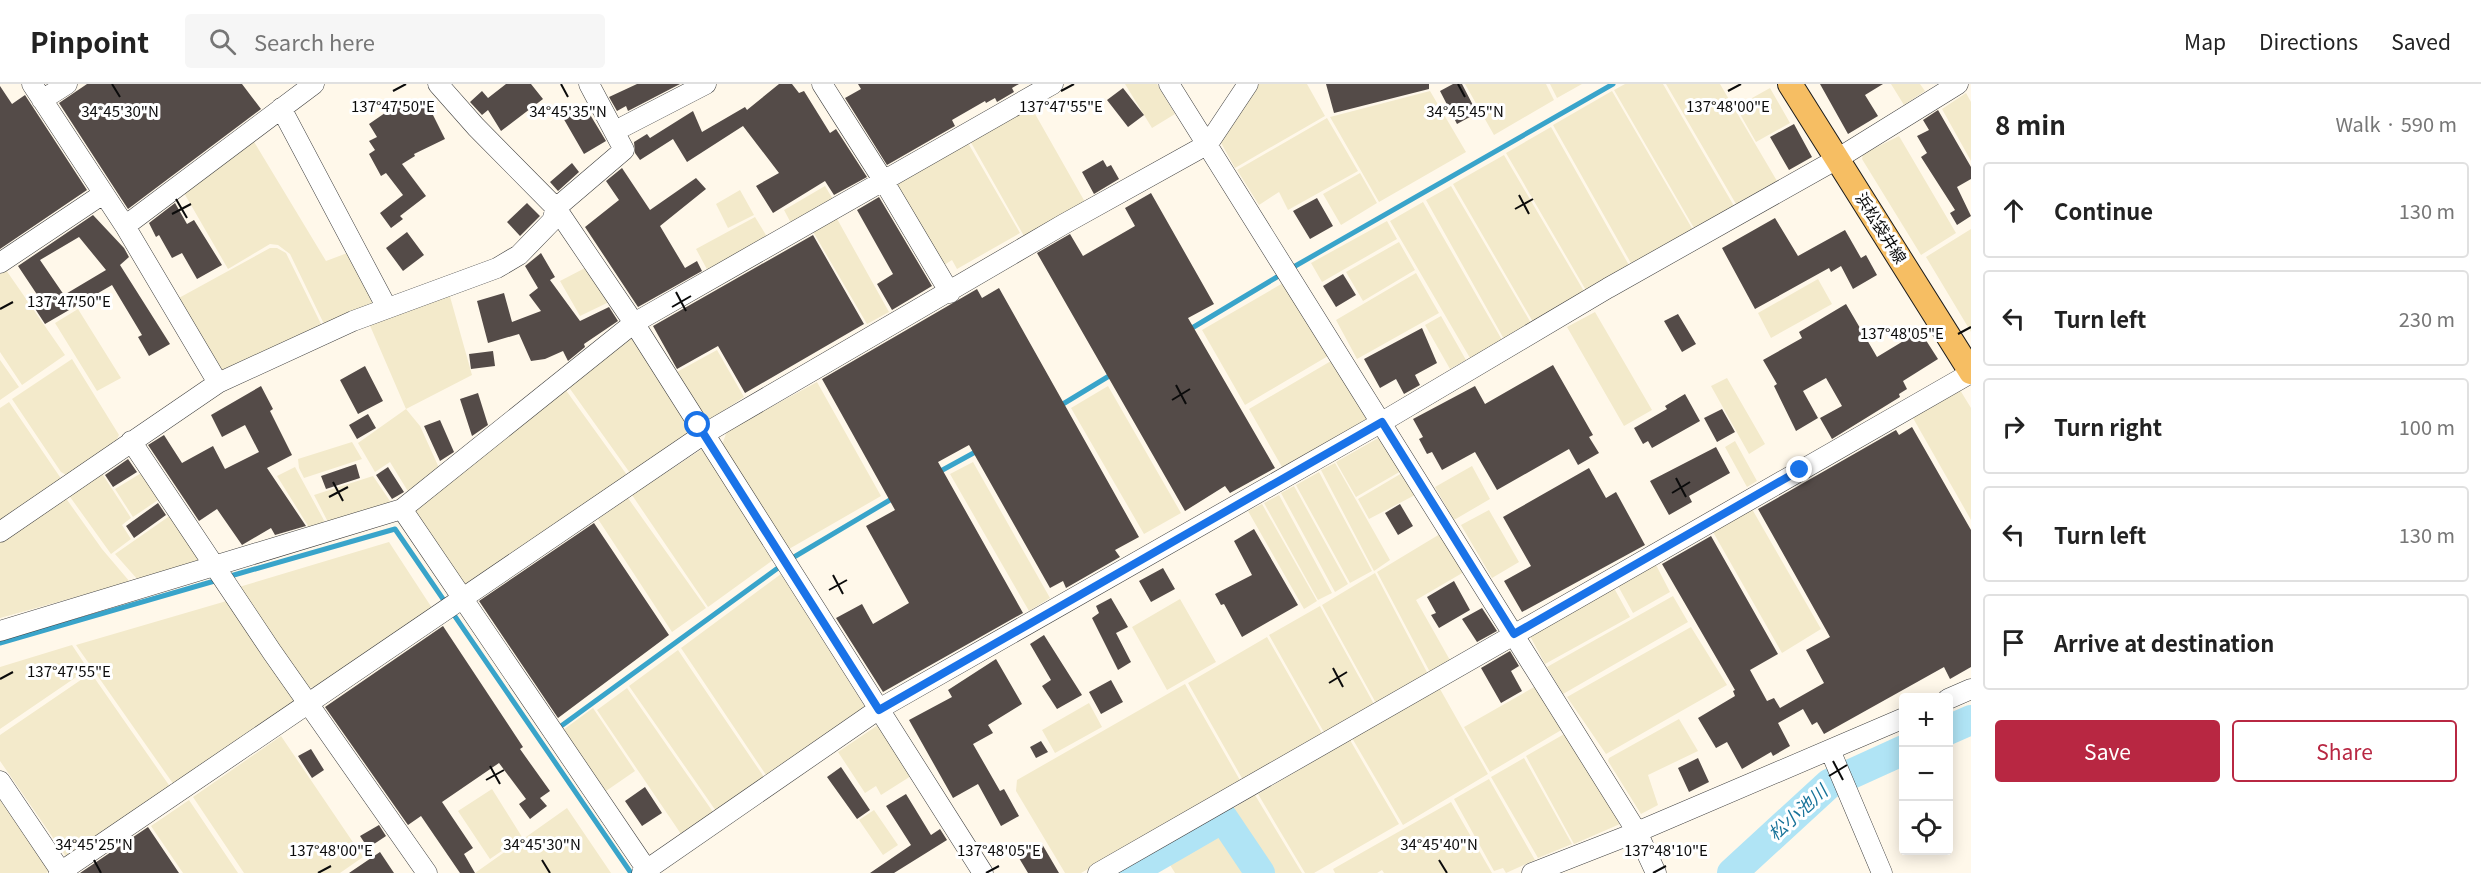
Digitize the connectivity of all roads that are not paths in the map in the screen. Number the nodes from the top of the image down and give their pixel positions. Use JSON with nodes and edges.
{"nodes":[{"id":1,"x":67,"y":84,"type":"edge"},
{"id":2,"x":314,"y":84,"type":"edge"},
{"id":3,"x":438,"y":84,"type":"edge"},
{"id":4,"x":589,"y":84,"type":"edge"},
{"id":5,"x":706,"y":84,"type":"edge"},
{"id":6,"x":822,"y":84,"type":"edge"},
{"id":7,"x":1053,"y":84,"type":"edge"},
{"id":8,"x":1169,"y":84,"type":"edge"},
{"id":9,"x":1248,"y":84,"type":"edge"},
{"id":10,"x":1790,"y":84,"type":"edge"},
{"id":11,"x":1958,"y":84,"type":"edge"},
{"id":12,"x":37,"y":92,"type":"edge"},
{"id":13,"x":281,"y":108,"type":"junction"},
{"id":14,"x":615,"y":131,"type":"junction"},
{"id":15,"x":1208,"y":144,"type":"junction"},
{"id":16,"x":1838,"y":159,"type":"junction"},
{"id":17,"x":884,"y":180,"type":"junction"},
{"id":18,"x":103,"y":194,"type":"junction"},
{"id":19,"x":556,"y":208,"type":"junction"},
{"id":20,"x":125,"y":226,"type":"junction"},
{"id":21,"x":0,"y":263,"type":"edge"},
{"id":22,"x":950,"y":293,"type":"junction"},
{"id":23,"x":387,"y":308,"type":"junction"},
{"id":24,"x":634,"y":323,"type":"junction"},
{"id":25,"x":1971,"y":372,"type":"edge"},
{"id":26,"x":218,"y":383,"type":"junction"},
{"id":27,"x":1382,"y":422,"type":"junction"},
{"id":28,"x":704,"y":434,"type":"junction"},
{"id":29,"x":131,"y":441,"type":"junction"},
{"id":30,"x":402,"y":509,"type":"junction"},
{"id":31,"x":0,"y":532,"type":"edge"},
{"id":32,"x":216,"y":567,"type":"junction"},
{"id":33,"x":460,"y":600,"type":"junction"},
{"id":34,"x":0,"y":631,"type":"edge"},
{"id":35,"x":1514,"y":634,"type":"junction"},
{"id":36,"x":1971,"y":689,"type":"edge"},
{"id":37,"x":1953,"y":697,"type":"edge"},
{"id":38,"x":310,"y":703,"type":"junction"},
{"id":39,"x":879,"y":710,"type":"junction"},
{"id":40,"x":1899,"y":722,"type":"edge"},
{"id":41,"x":1839,"y":767,"type":"junction"},
{"id":42,"x":0,"y":781,"type":"edge"},
{"id":43,"x":1637,"y":832,"type":"junction"},
{"id":44,"x":60,"y":872,"type":"edge"},
{"id":45,"x":646,"y":872,"type":"edge"},
{"id":46,"x":427,"y":873,"type":"edge"},
{"id":47,"x":983,"y":873,"type":"edge"},
{"id":48,"x":1098,"y":873,"type":"edge"},
{"id":49,"x":1532,"y":873,"type":"edge"},
{"id":50,"x":1656,"y":873,"type":"edge"},
{"id":51,"x":1882,"y":873,"type":"edge"}],
"edges":[{"from":1,"to":12,"type":"street"},
{"from":2,"to":13,"type":"street"},
{"from":3,"to":19,"type":"street"},
{"from":4,"to":14,"type":"street"},
{"from":5,"to":14,"type":"street"},
{"from":6,"to":17,"type":"street"},
{"from":7,"to":17,"type":"street"},
{"from":8,"to":15,"type":"street"},
{"from":9,"to":15,"type":"street"},
{"from":10,"to":16,"type":"main road","name":"浜松袋井線"},
{"from":11,"to":16,"type":"street"},
{"from":12,"to":18,"type":"street"},
{"from":13,"to":20,"type":"street"},
{"from":13,"to":23,"type":"street"},
{"from":14,"to":19,"type":"street"},
{"from":15,"to":22,"type":"street"},
{"from":15,"to":27,"type":"street"},
{"from":16,"to":25,"type":"main road","name":"浜松袋井線"},
{"from":16,"to":27,"type":"street"},
{"from":17,"to":22,"type":"street"},
{"from":17,"to":24,"type":"street"},
{"from":18,"to":20,"type":"street"},
{"from":18,"to":21,"type":"street"},
{"from":19,"to":23,"type":"street"},
{"from":19,"to":24,"type":"street"},
{"from":20,"to":26,"type":"street"},
{"from":22,"to":28,"type":"street"},
{"from":23,"to":26,"type":"street"},
{"from":24,"to":28,"type":"street"},
{"from":24,"to":30,"type":"street"},
{"from":25,"to":35,"type":"street"},
{"from":26,"to":29,"type":"street"},
{"from":27,"to":35,"type":"street"},
{"from":27,"to":39,"type":"street"},
{"from":28,"to":33,"type":"street"},
{"from":28,"to":39,"type":"street"},
{"from":29,"to":31,"type":"street"},
{"from":29,"to":32,"type":"street"},
{"from":30,"to":32,"type":"street"},
{"from":30,"to":33,"type":"street"},
{"from":32,"to":34,"type":"street"},
{"from":32,"to":38,"type":"street"},
{"from":33,"to":38,"type":"street"},
{"from":33,"to":45,"type":"street"},
{"from":35,"to":43,"type":"street"},
{"from":35,"to":48,"type":"street"},
{"from":36,"to":37,"type":"street"},
{"from":38,"to":44,"type":"street"},
{"from":38,"to":46,"type":"street"},
{"from":39,"to":45,"type":"street"},
{"from":39,"to":47,"type":"street"},
{"from":40,"to":41,"type":"street"},
{"from":41,"to":43,"type":"street"},
{"from":41,"to":51,"type":"street"},
{"from":42,"to":44,"type":"street"},
{"from":43,"to":49,"type":"street"},
{"from":43,"to":50,"type":"street"}]}
